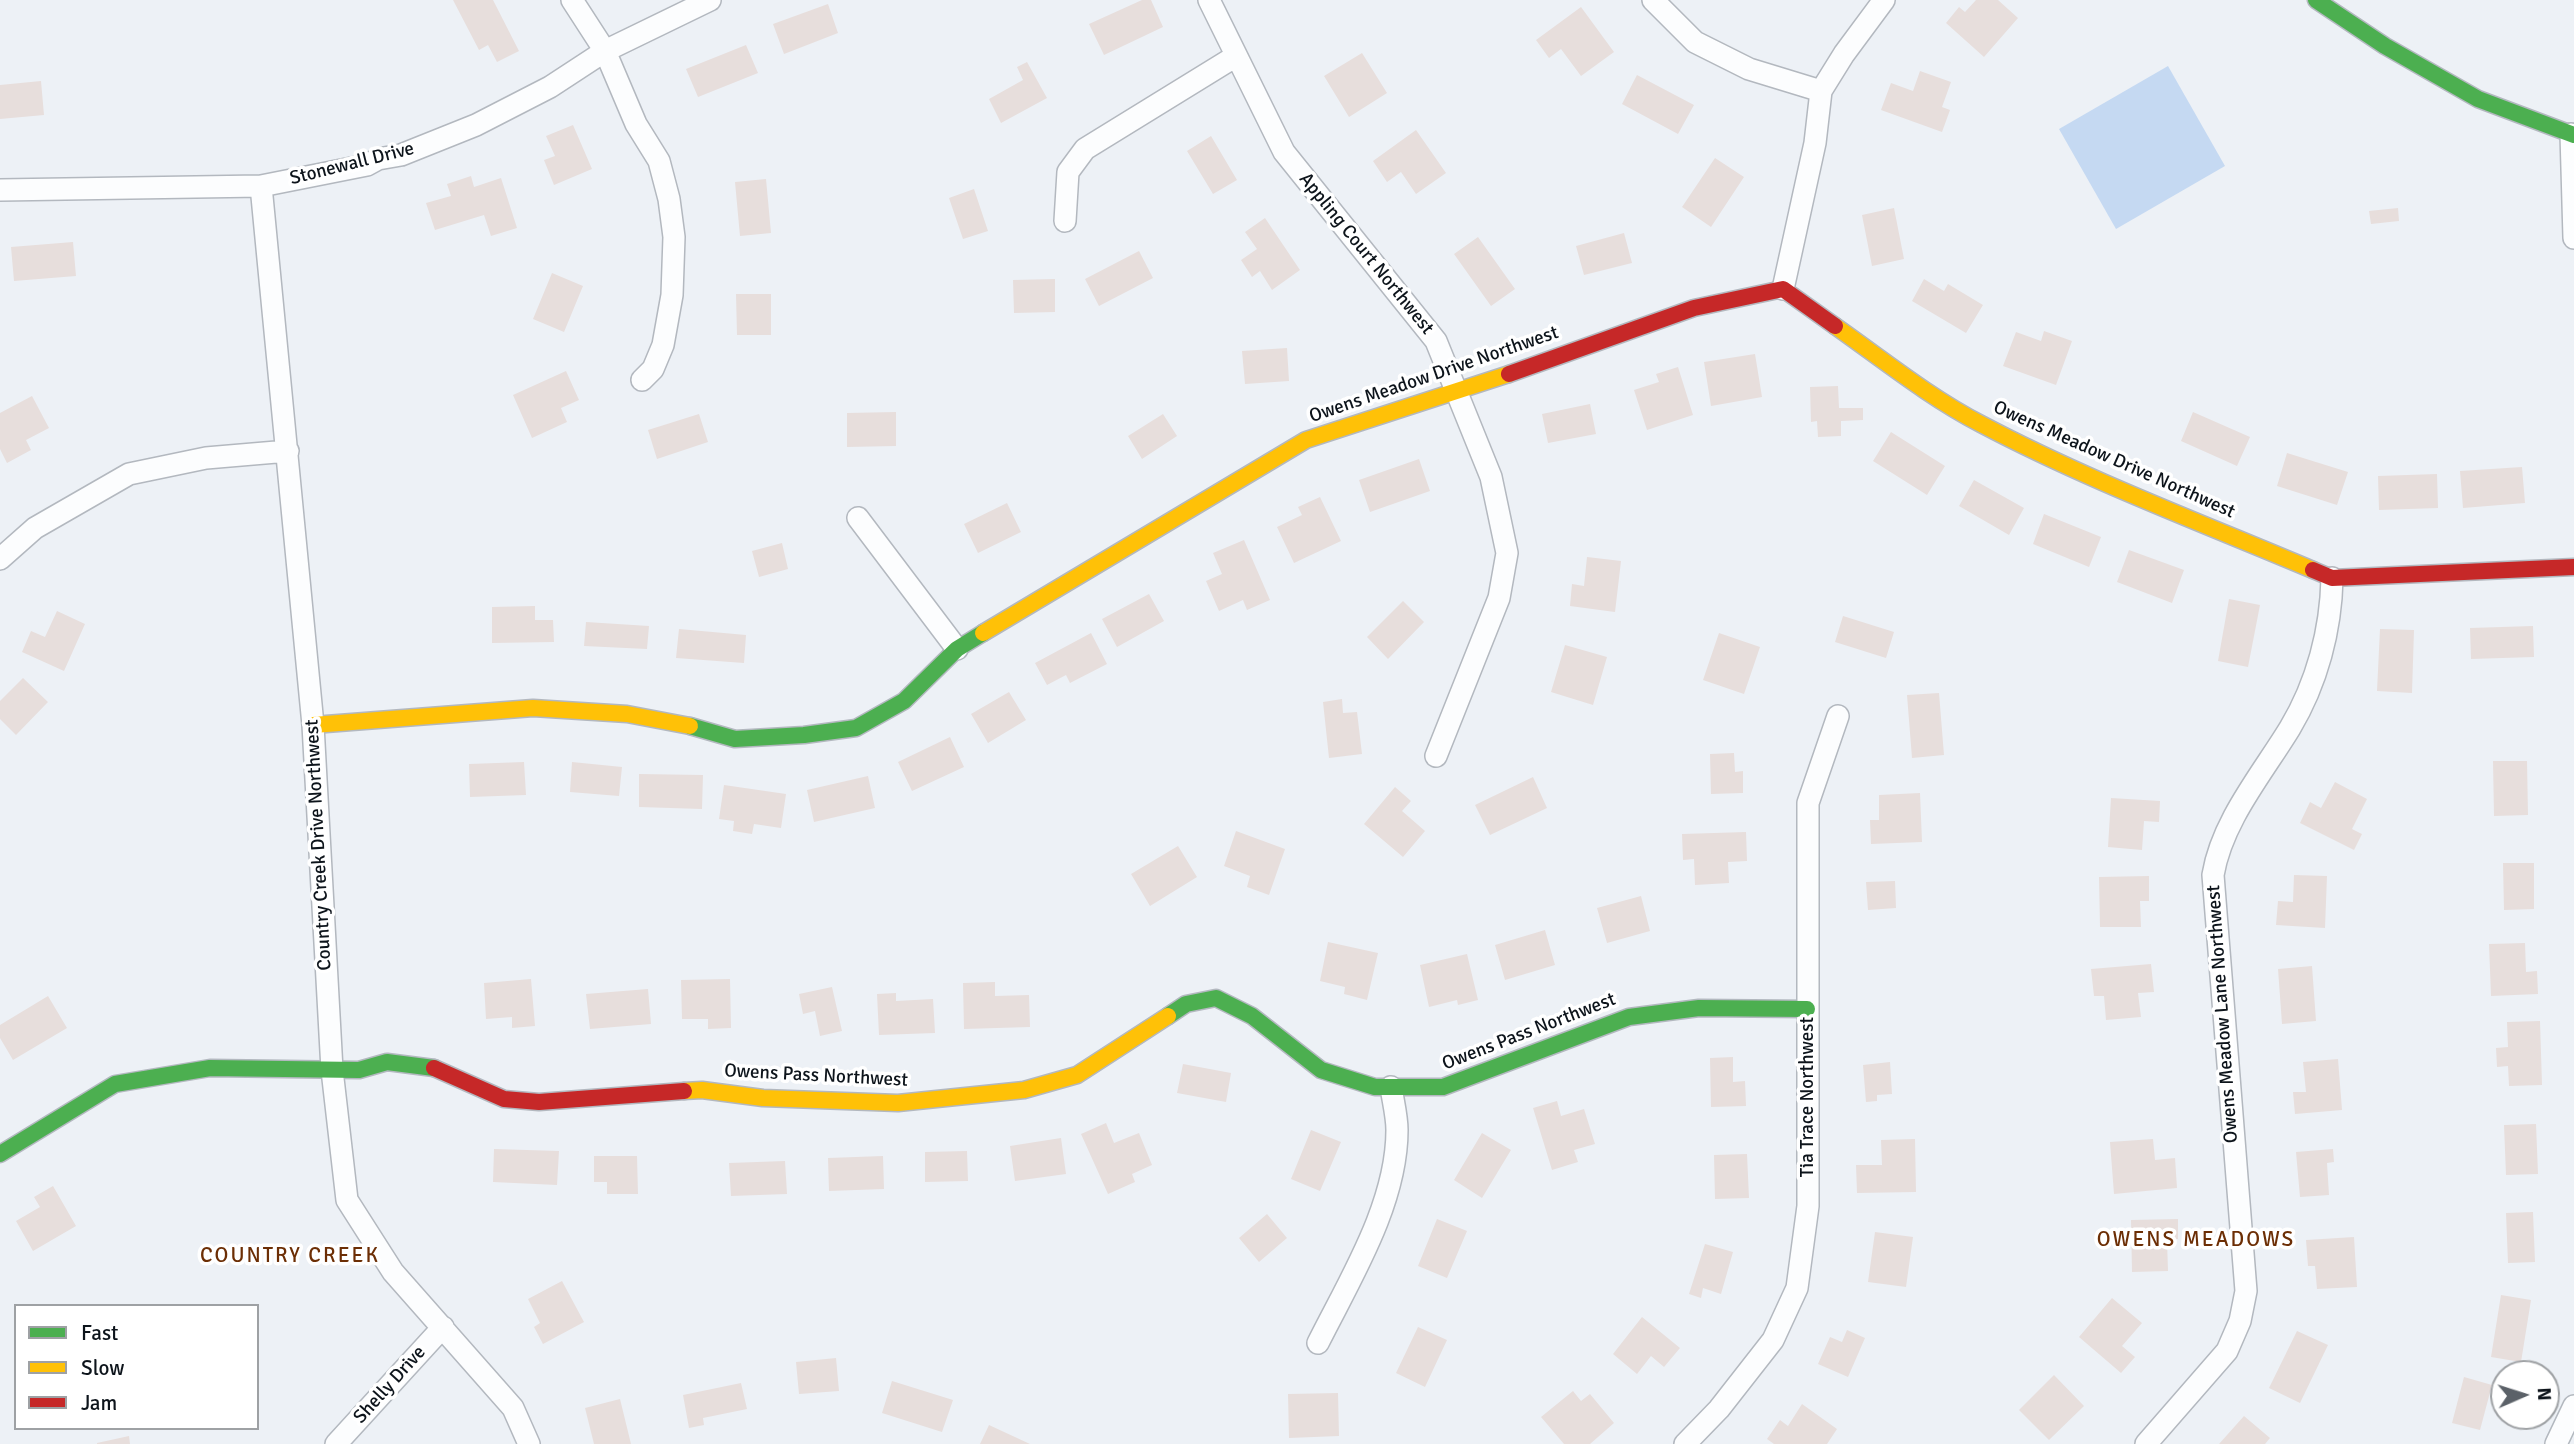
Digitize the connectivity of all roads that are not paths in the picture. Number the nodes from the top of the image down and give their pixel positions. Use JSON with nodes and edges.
{"nodes":[{"id":1,"x":572,"y":0,"type":"edge"},
{"id":2,"x":710,"y":0,"type":"edge"},
{"id":3,"x":1209,"y":0,"type":"edge"},
{"id":4,"x":1653,"y":0,"type":"edge"},
{"id":5,"x":1884,"y":0,"type":"edge"},
{"id":6,"x":2316,"y":0,"type":"edge"},
{"id":7,"x":604,"y":51,"type":"junction"},
{"id":8,"x":1236,"y":56,"type":"junction"},
{"id":9,"x":1821,"y":91,"type":"junction"},
{"id":10,"x":2573,"y":135,"type":"edge"},
{"id":11,"x":261,"y":186,"type":"junction"},
{"id":12,"x":0,"y":190,"type":"edge"},
{"id":13,"x":1065,"y":221,"type":"dead end"},
{"id":14,"x":2574,"y":238,"type":"edge"},
{"id":15,"x":1783,"y":289,"type":"junction"},
{"id":16,"x":642,"y":380,"type":"dead end"},
{"id":17,"x":1457,"y":392,"type":"junction"},
{"id":18,"x":288,"y":452,"type":"junction"},
{"id":19,"x":858,"y":518,"type":"dead end"},
{"id":20,"x":0,"y":559,"type":"edge"},
{"id":21,"x":2574,"y":567,"type":"edge"},
{"id":22,"x":2332,"y":578,"type":"junction"},
{"id":23,"x":957,"y":649,"type":"junction"},
{"id":24,"x":1838,"y":716,"type":"dead end"},
{"id":25,"x":313,"y":725,"type":"junction"},
{"id":26,"x":1436,"y":756,"type":"dead end"},
{"id":27,"x":1807,"y":1009,"type":"junction"},
{"id":28,"x":332,"y":1070,"type":"junction"},
{"id":29,"x":1391,"y":1087,"type":"junction"},
{"id":30,"x":0,"y":1154,"type":"edge"},
{"id":31,"x":443,"y":1327,"type":"junction"},
{"id":32,"x":1318,"y":1343,"type":"dead end"},
{"id":33,"x":2574,"y":1406,"type":"edge"},
{"id":34,"x":336,"y":1444,"type":"edge"},
{"id":35,"x":529,"y":1444,"type":"edge"},
{"id":36,"x":1685,"y":1444,"type":"edge"},
{"id":37,"x":2146,"y":1444,"type":"edge"},
{"id":38,"x":2556,"y":1444,"type":"edge"}],
"edges":[{"from":1,"to":7,"type":"street"},
{"from":2,"to":7,"type":"street","name":"Stonewall Drive"},
{"from":3,"to":8,"type":"street","name":"Appling Court Northwest"},
{"from":4,"to":9,"type":"street"},
{"from":5,"to":9,"type":"street"},
{"from":6,"to":10,"type":"street"},
{"from":7,"to":11,"type":"street","name":"Stonewall Drive"},
{"from":7,"to":16,"type":"street"},
{"from":8,"to":13,"type":"street"},
{"from":8,"to":17,"type":"street","name":"Appling Court Northwest"},
{"from":9,"to":15,"type":"street"},
{"from":10,"to":14,"type":"street"},
{"from":11,"to":12,"type":"street","name":"Stonewall Drive"},
{"from":11,"to":18,"type":"street","name":"Country Creek Drive Northwest"},
{"from":15,"to":17,"type":"street","name":"Owens Meadow Drive Northwest"},
{"from":15,"to":22,"type":"street","name":"Owens Meadow Drive Northwest"},
{"from":17,"to":23,"type":"street","name":"Owens Meadow Drive Northwest"},
{"from":17,"to":26,"type":"street","name":"Appling Court Northwest"},
{"from":18,"to":20,"type":"street"},
{"from":18,"to":25,"type":"street","name":"Country Creek Drive Northwest"},
{"from":19,"to":23,"type":"street"},
{"from":21,"to":22,"type":"street","name":"Owens Meadow Drive Northwest"},
{"from":22,"to":37,"type":"street","name":"Owens Meadow Lane Northwest"},
{"from":23,"to":25,"type":"street","name":"Owens Meadow Drive Northwest"},
{"from":24,"to":27,"type":"street","name":"Tia Trace Northwest"},
{"from":25,"to":28,"type":"street","name":"Country Creek Drive Northwest"},
{"from":27,"to":29,"type":"street","name":"Owens Pass Northwest"},
{"from":27,"to":36,"type":"street","name":"Tia Trace Northwest"},
{"from":28,"to":29,"type":"street","name":"Owens Pass Northwest"},
{"from":28,"to":30,"type":"street","name":"Owens Pass Northwest"},
{"from":28,"to":31,"type":"street","name":"Country Creek Drive Northwest"},
{"from":29,"to":32,"type":"street"},
{"from":31,"to":34,"type":"street","name":"Shelly Drive"},
{"from":31,"to":35,"type":"street","name":"Country Creek Drive Northwest"},
{"from":33,"to":38,"type":"street"}]}
